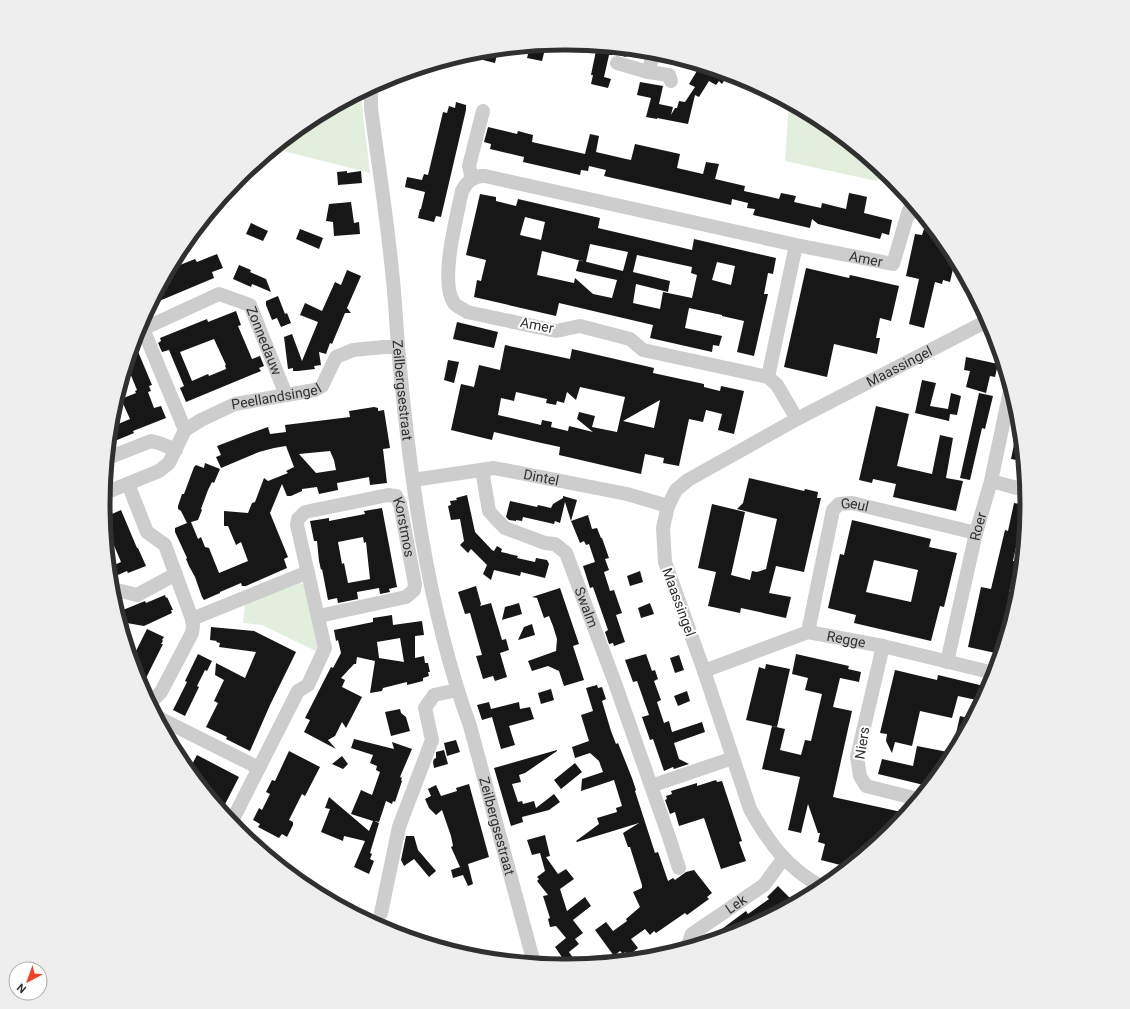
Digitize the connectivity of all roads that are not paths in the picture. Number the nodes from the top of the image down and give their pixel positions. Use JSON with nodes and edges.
{"nodes":[{"id":1,"x":652,"y":59,"type":"edge"},
{"id":2,"x":617,"y":63,"type":"dead end"},
{"id":3,"x":648,"y":72,"type":"junction"},
{"id":4,"x":671,"y":81,"type":"dead end"},
{"id":5,"x":371,"y":94,"type":"edge"},
{"id":6,"x":483,"y":111,"type":"dead end"},
{"id":7,"x":472,"y":179,"type":"junction"},
{"id":8,"x":912,"y":211,"type":"edge"},
{"id":9,"x":796,"y":245,"type":"junction"},
{"id":10,"x":982,"y":324,"type":"edge"},
{"id":11,"x":148,"y":325,"type":"edge"},
{"id":12,"x":144,"y":334,"type":"edge"},
{"id":13,"x":398,"y":347,"type":"junction"},
{"id":14,"x":768,"y":377,"type":"junction"},
{"id":15,"x":286,"y":395,"type":"junction"},
{"id":16,"x":1008,"y":402,"type":"edge"},
{"id":17,"x":797,"y":419,"type":"junction"},
{"id":18,"x":185,"y":430,"type":"junction"},
{"id":19,"x":176,"y":450,"type":"junction"},
{"id":20,"x":113,"y":456,"type":"edge"},
{"id":21,"x":482,"y":470,"type":"junction"},
{"id":22,"x":413,"y":480,"type":"junction"},
{"id":23,"x":991,"y":481,"type":"junction"},
{"id":24,"x":128,"y":484,"type":"junction"},
{"id":25,"x":1019,"y":489,"type":"edge"},
{"id":26,"x":110,"y":491,"type":"edge"},
{"id":27,"x":668,"y":506,"type":"junction"},
{"id":28,"x":976,"y":533,"type":"junction"},
{"id":29,"x":308,"y":572,"type":"junction"},
{"id":30,"x":176,"y":574,"type":"junction"},
{"id":31,"x":119,"y":591,"type":"edge"},
{"id":32,"x":319,"y":616,"type":"junction"},
{"id":33,"x":192,"y":619,"type":"junction"},
{"id":34,"x":808,"y":632,"type":"junction"},
{"id":35,"x":882,"y":646,"type":"junction"},
{"id":36,"x":947,"y":662,"type":"junction"},
{"id":37,"x":704,"y":671,"type":"junction"},
{"id":38,"x":987,"y":671,"type":"edge"},
{"id":39,"x":457,"y":690,"type":"junction"},
{"id":40,"x":154,"y":699,"type":"edge"},
{"id":41,"x":165,"y":721,"type":"edge"},
{"id":42,"x":733,"y":758,"type":"junction"},
{"id":43,"x":259,"y":768,"type":"junction"},
{"id":44,"x":651,"y":786,"type":"junction"},
{"id":45,"x":912,"y":798,"type":"edge"},
{"id":46,"x":234,"y":816,"type":"edge"},
{"id":47,"x":783,"y":859,"type":"junction"},
{"id":48,"x":679,"y":868,"type":"dead end"},
{"id":49,"x":815,"y":884,"type":"edge"},
{"id":50,"x":381,"y":913,"type":"dead end"},
{"id":51,"x":689,"y":942,"type":"edge"},
{"id":52,"x":533,"y":958,"type":"edge"}],
"edges":[{"from":1,"to":3,"type":"street"},
{"from":2,"to":3,"type":"street"},
{"from":3,"to":4,"type":"street"},
{"from":5,"to":13,"type":"street","name":"Zeilbergsestraat"},
{"from":6,"to":7,"type":"street"},
{"from":7,"to":9,"type":"street","name":"Amer"},
{"from":7,"to":14,"type":"street","name":"Amer"},
{"from":8,"to":9,"type":"street","name":"Amer"},
{"from":9,"to":14,"type":"street"},
{"from":10,"to":17,"type":"street","name":"Maassingel"},
{"from":11,"to":15,"type":"street","name":"Zonnedauw"},
{"from":12,"to":18,"type":"street","name":"Zonnedauw"},
{"from":13,"to":15,"type":"street","name":"Peellandsingel"},
{"from":13,"to":22,"type":"street","name":"Zeilbergsestraat"},
{"from":14,"to":17,"type":"street"},
{"from":15,"to":18,"type":"street","name":"Peellandsingel"},
{"from":16,"to":23,"type":"street","name":"Roer"},
{"from":17,"to":27,"type":"street","name":"Maassingel"},
{"from":18,"to":19,"type":"street"},
{"from":19,"to":20,"type":"street"},
{"from":19,"to":24,"type":"street"},
{"from":21,"to":22,"type":"street","name":"Dintel"},
{"from":21,"to":27,"type":"street","name":"Dintel"},
{"from":21,"to":44,"type":"street","name":"Swalm"},
{"from":22,"to":39,"type":"street","name":"Zeilbergsestraat"},
{"from":23,"to":25,"type":"street"},
{"from":23,"to":28,"type":"street","name":"Roer"},
{"from":24,"to":26,"type":"street"},
{"from":24,"to":30,"type":"street"},
{"from":27,"to":37,"type":"street","name":"Maassingel"},
{"from":28,"to":34,"type":"street","name":"Geul"},
{"from":28,"to":36,"type":"street","name":"Roer"},
{"from":29,"to":32,"type":"street","name":"Korstmos"},
{"from":29,"to":32,"type":"street","name":"Korstmos"},
{"from":29,"to":33,"type":"street"},
{"from":30,"to":31,"type":"street"},
{"from":30,"to":33,"type":"street"},
{"from":32,"to":43,"type":"street","name":"Korstmos"},
{"from":33,"to":40,"type":"street"},
{"from":34,"to":35,"type":"street","name":"Regge"},
{"from":34,"to":37,"type":"street","name":"Regge"},
{"from":35,"to":36,"type":"street","name":"Regge"},
{"from":35,"to":45,"type":"street","name":"Niers"},
{"from":36,"to":38,"type":"street","name":"Regge"},
{"from":37,"to":42,"type":"street","name":"Maassingel"},
{"from":39,"to":50,"type":"street"},
{"from":39,"to":52,"type":"street","name":"Zeilbergsestraat"},
{"from":41,"to":43,"type":"street"},
{"from":42,"to":44,"type":"street"},
{"from":42,"to":47,"type":"street","name":"Maassingel"},
{"from":43,"to":46,"type":"street","name":"Korstmos"},
{"from":44,"to":48,"type":"street","name":"Swalm"},
{"from":47,"to":49,"type":"street","name":"Maassingel"},
{"from":47,"to":51,"type":"street","name":"Lek"}]}
